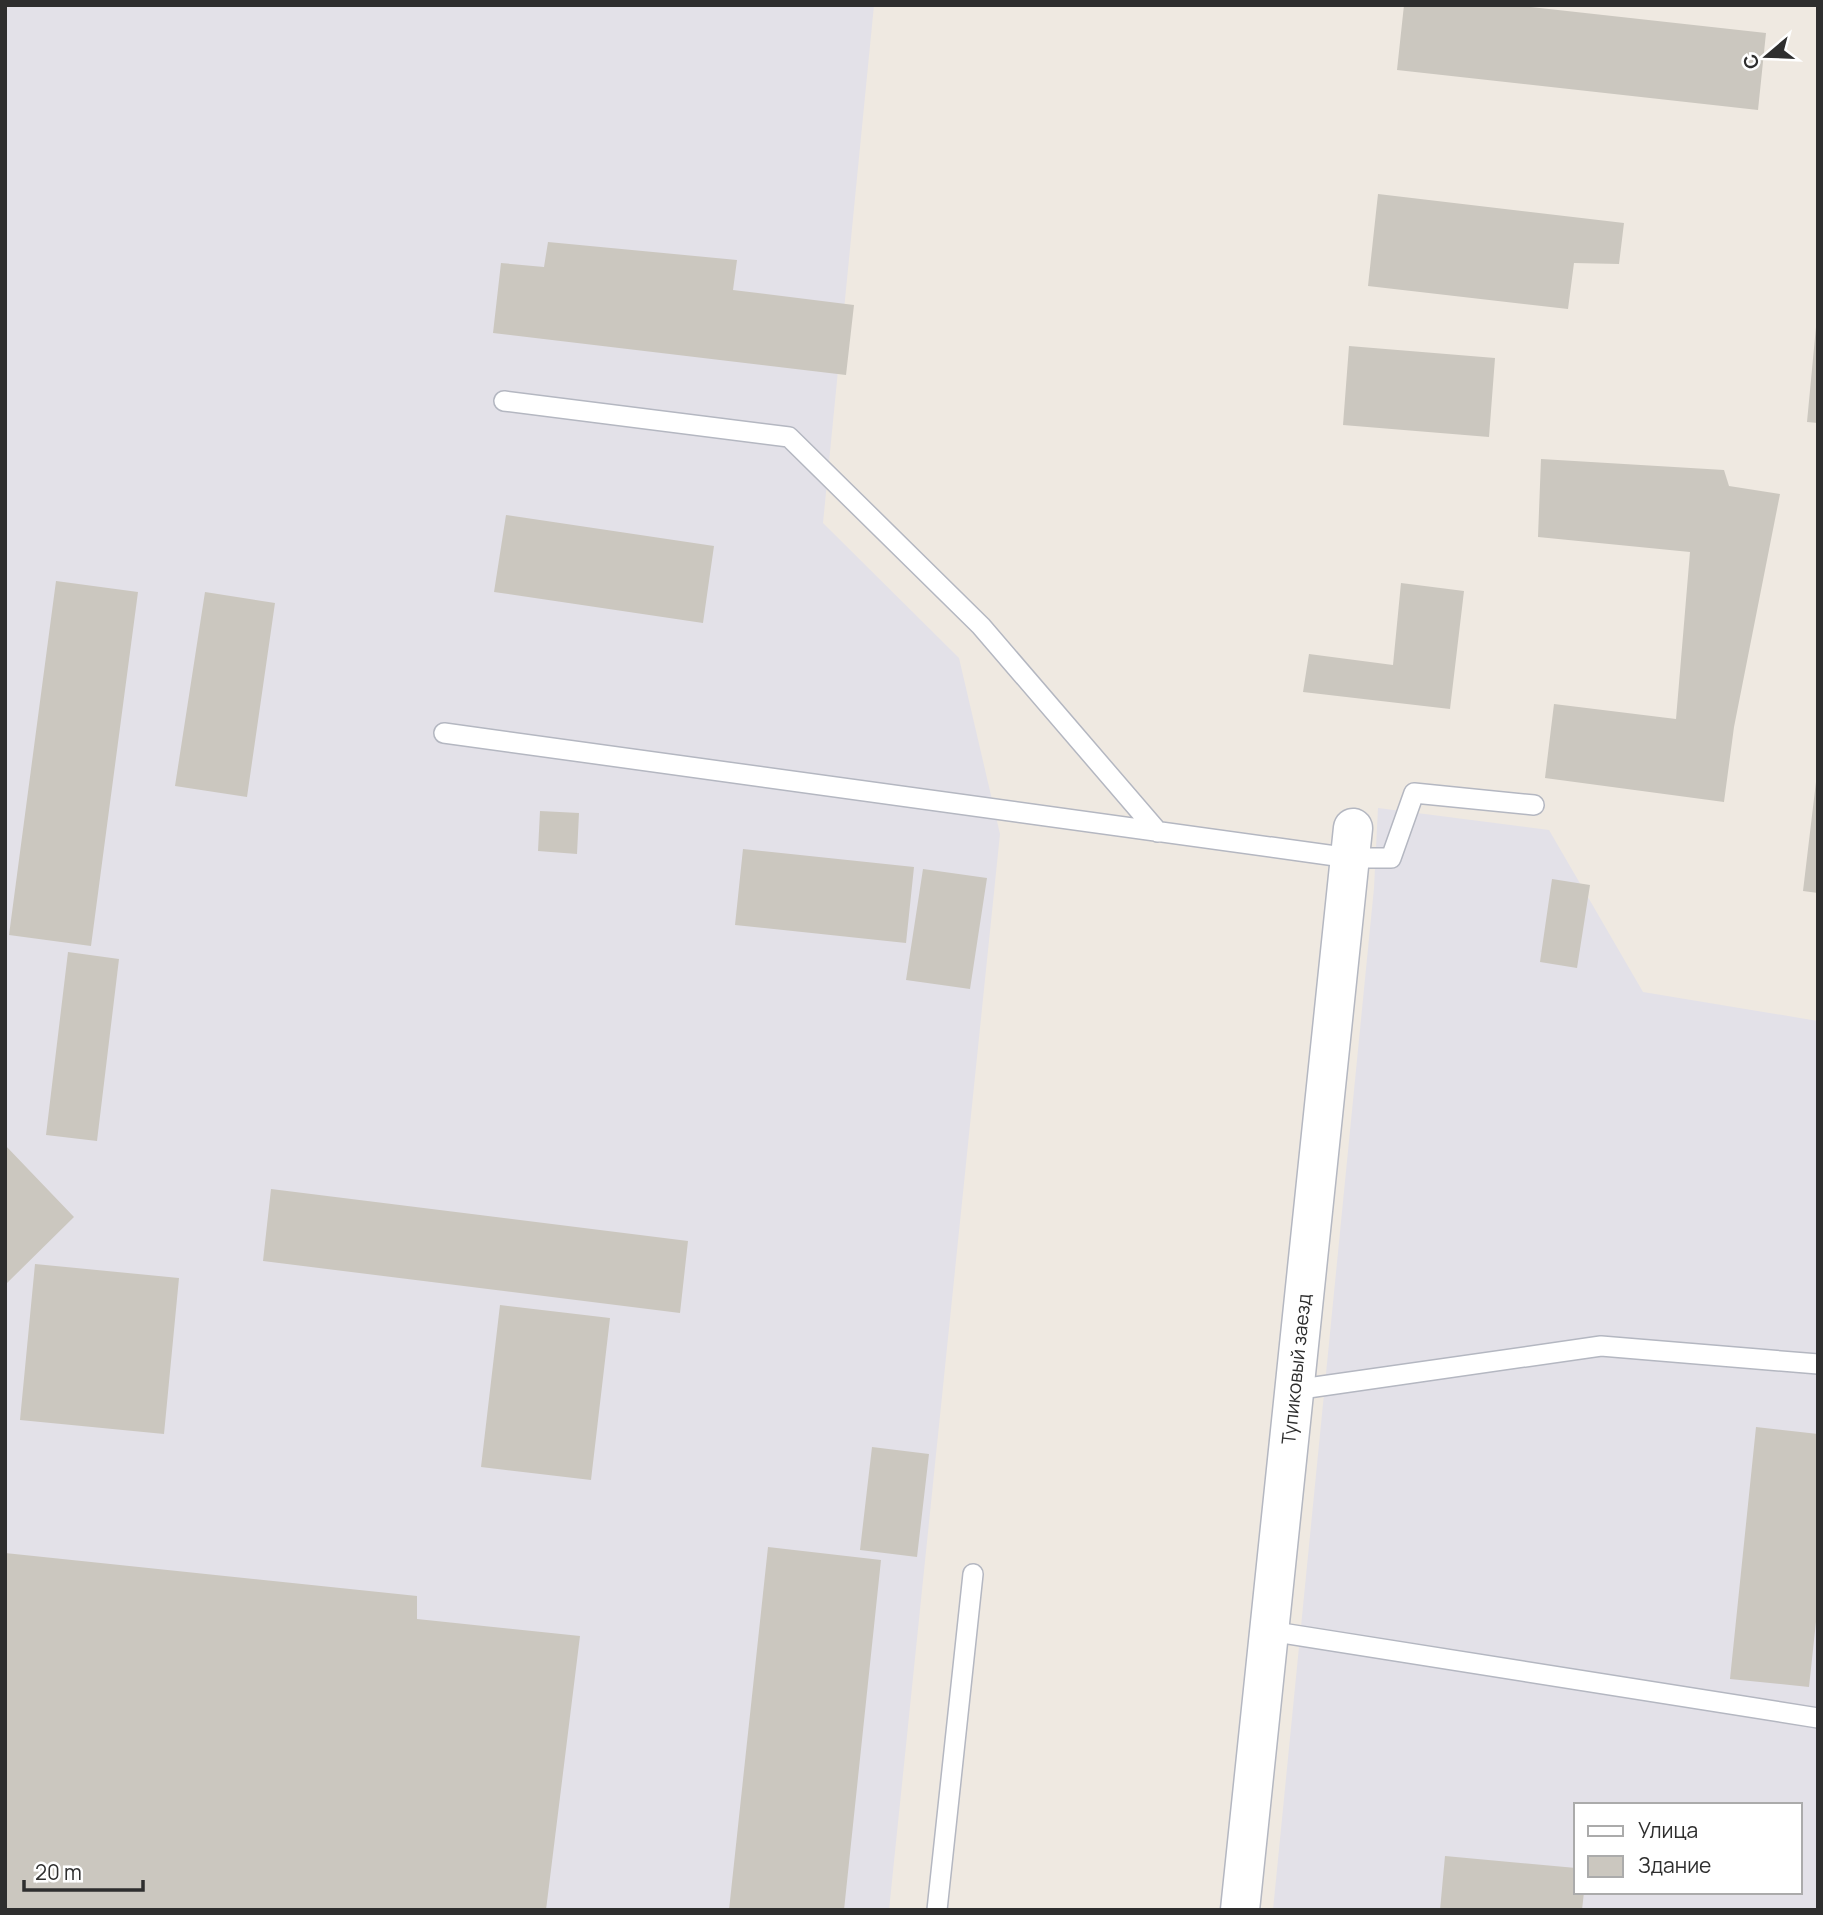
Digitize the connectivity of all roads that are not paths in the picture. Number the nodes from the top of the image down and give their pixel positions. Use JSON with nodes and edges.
{"nodes":[{"id":1,"x":504,"y":401,"type":"dead end"},
{"id":2,"x":444,"y":733,"type":"dead end"},
{"id":3,"x":1534,"y":806,"type":"dead end"},
{"id":4,"x":1158,"y":832,"type":"junction"},
{"id":5,"x":1351,"y":843,"type":"junction"},
{"id":6,"x":1818,"y":1364,"type":"edge"},
{"id":7,"x":1294,"y":1390,"type":"junction"},
{"id":8,"x":973,"y":1574,"type":"dead end"},
{"id":9,"x":1269,"y":1631,"type":"junction"},
{"id":10,"x":1818,"y":1718,"type":"edge"},
{"id":11,"x":937,"y":1910,"type":"edge"},
{"id":12,"x":1240,"y":1910,"type":"edge"}],
"edges":[{"from":1,"to":4,"type":"lane"},
{"from":2,"to":4,"type":"lane"},
{"from":3,"to":5,"type":"lane"},
{"from":4,"to":5,"type":"lane"},
{"from":5,"to":7,"type":"street","name":"Тупиковый заезд"},
{"from":6,"to":7,"type":"lane"},
{"from":7,"to":9,"type":"street","name":"Тупиковый заезд"},
{"from":8,"to":11,"type":"lane"},
{"from":9,"to":10,"type":"lane"},
{"from":9,"to":12,"type":"street","name":"Тупиковый заезд"}]}
